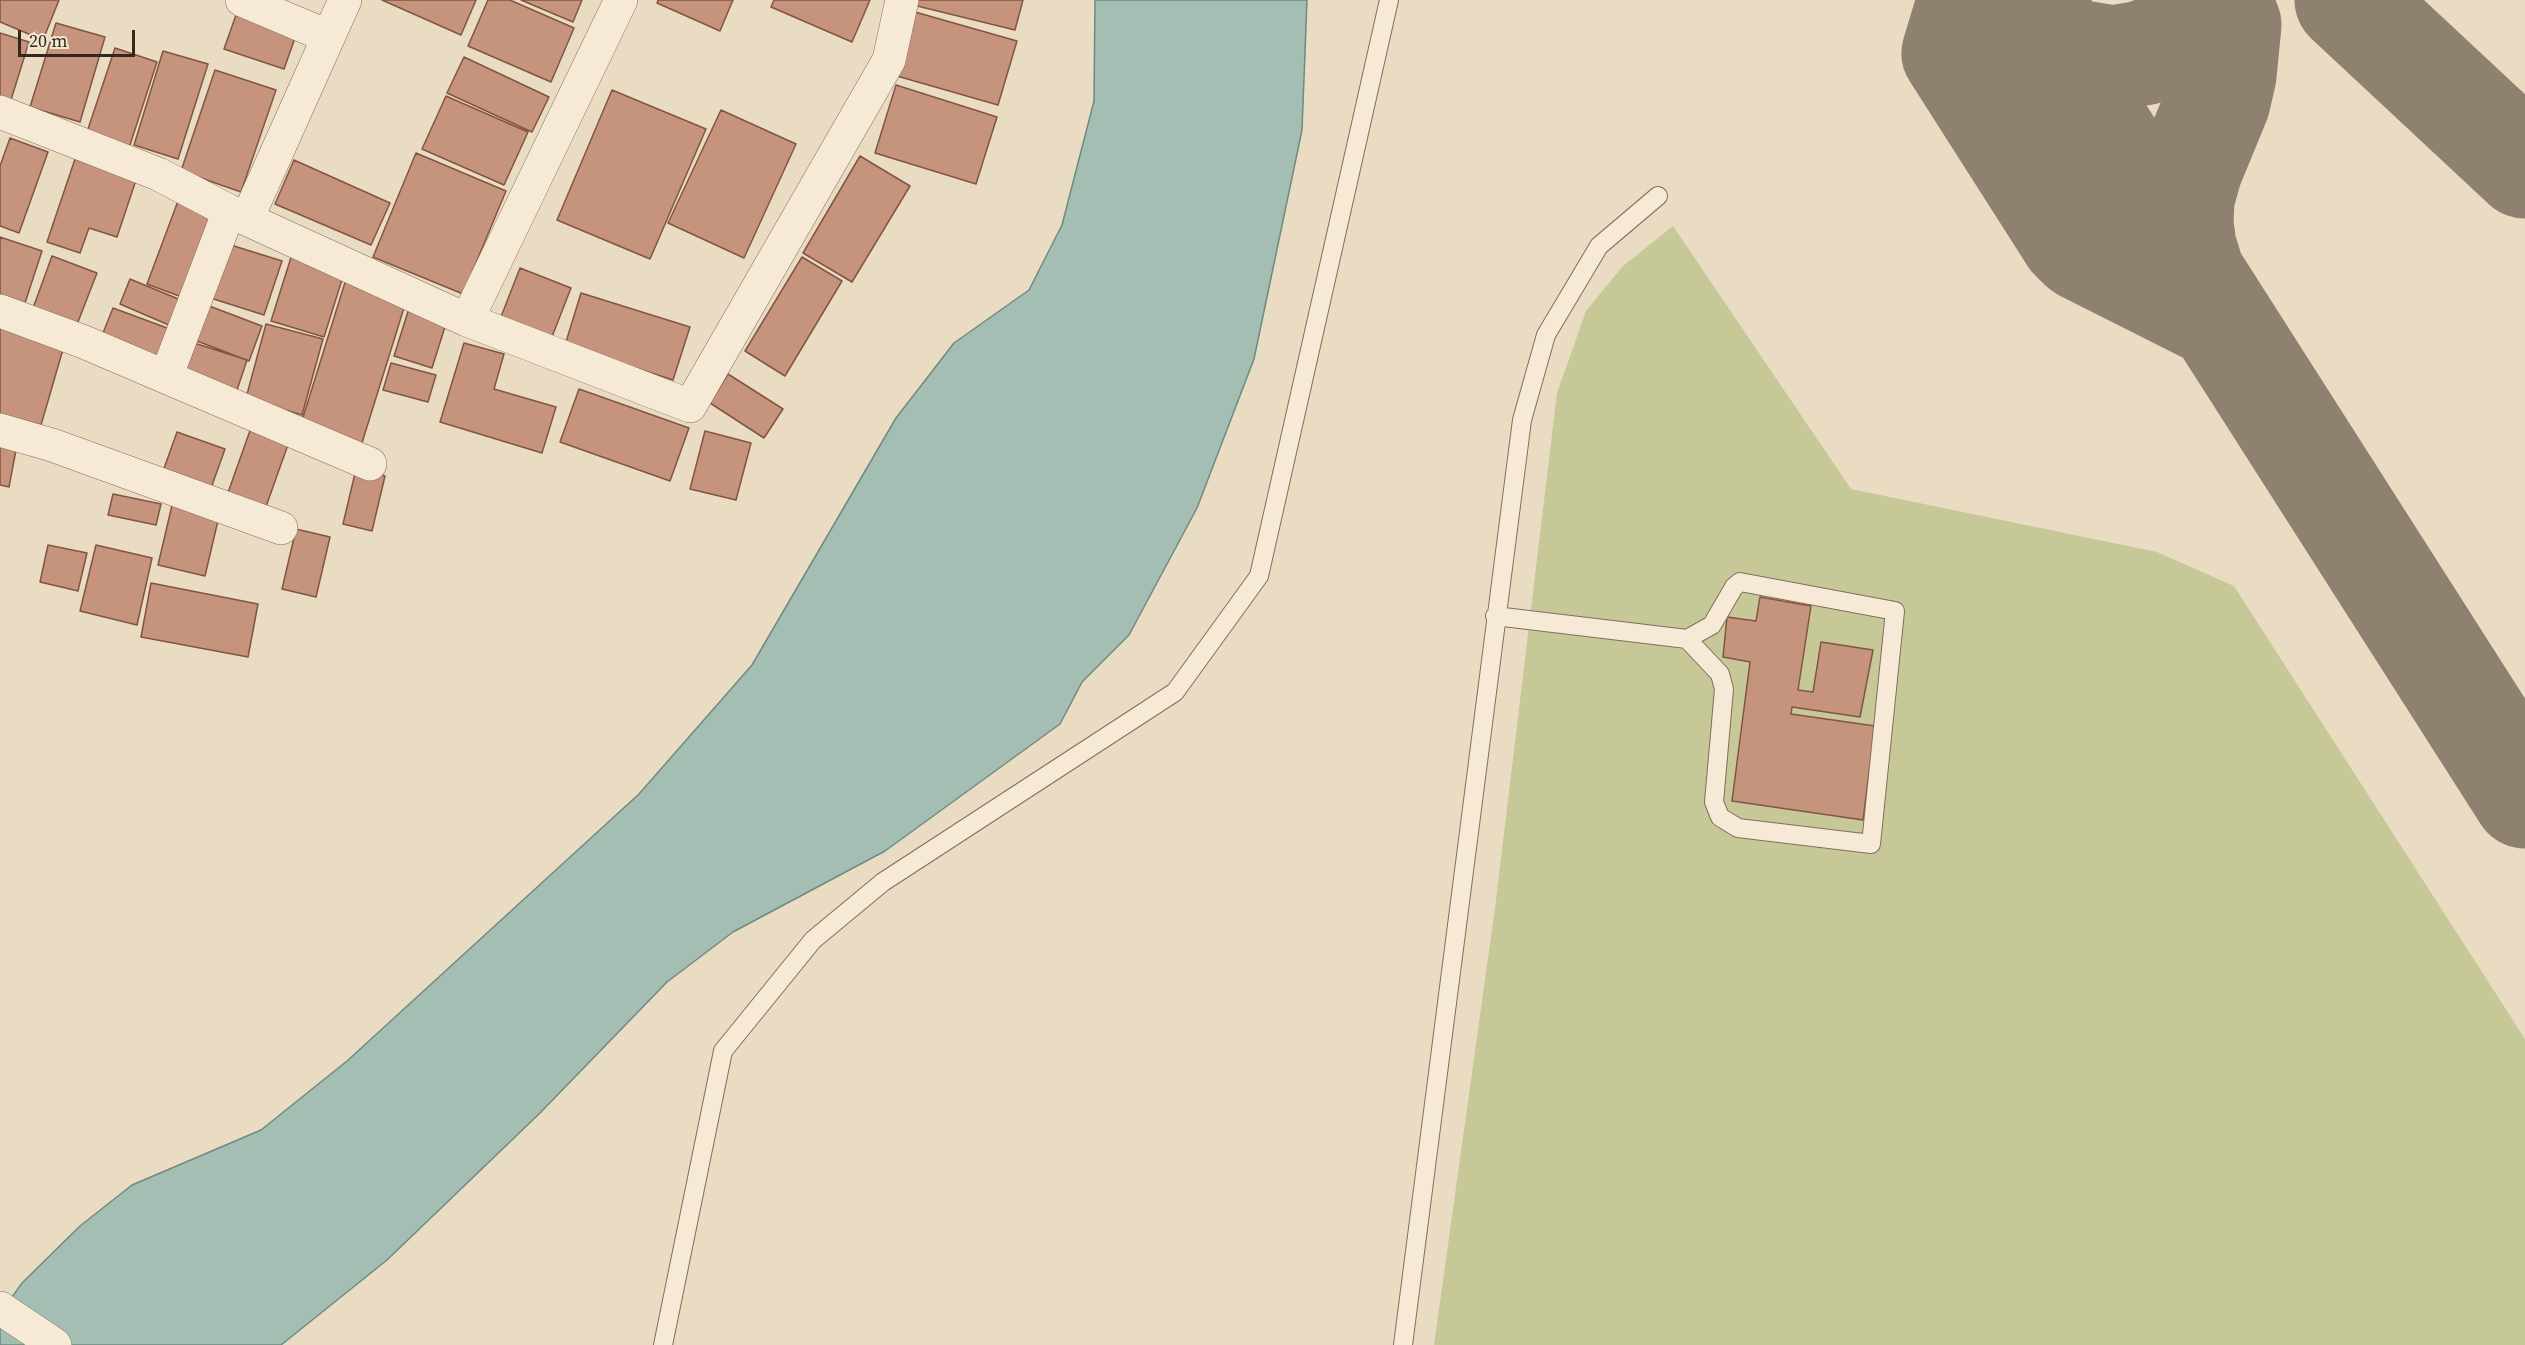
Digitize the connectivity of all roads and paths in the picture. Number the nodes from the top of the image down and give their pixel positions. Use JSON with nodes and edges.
{"nodes":[{"id":1,"x":242,"y":0,"type":"edge"},
{"id":2,"x":345,"y":0,"type":"edge"},
{"id":3,"x":621,"y":0,"type":"edge"},
{"id":4,"x":902,"y":0,"type":"edge"},
{"id":5,"x":1389,"y":0,"type":"edge"},
{"id":6,"x":327,"y":36,"type":"junction"},
{"id":7,"x":0,"y":112,"type":"edge"},
{"id":8,"x":1658,"y":196,"type":"dead end"},
{"id":9,"x":238,"y":214,"type":"junction"},
{"id":10,"x":0,"y":310,"type":"edge"},
{"id":11,"x":467,"y":320,"type":"junction"},
{"id":12,"x":166,"y":377,"type":"junction"},
{"id":13,"x":0,"y":430,"type":"edge"},
{"id":14,"x":370,"y":464,"type":"dead end"},
{"id":15,"x":281,"y":528,"type":"dead end"},
{"id":16,"x":1495,"y":616,"type":"junction"},
{"id":17,"x":1688,"y":639,"type":"junction"},
{"id":18,"x":0,"y":1308,"type":"edge"},
{"id":19,"x":55,"y":1345,"type":"edge"},
{"id":20,"x":663,"y":1345,"type":"edge"},
{"id":21,"x":1403,"y":1345,"type":"edge"}],
"edges":[{"from":1,"to":6,"type":"street"},
{"from":2,"to":6,"type":"street"},
{"from":3,"to":11,"type":"street"},
{"from":4,"to":11,"type":"street"},
{"from":5,"to":20,"type":"lane"},
{"from":6,"to":9,"type":"street"},
{"from":7,"to":9,"type":"street"},
{"from":8,"to":16,"type":"lane"},
{"from":9,"to":11,"type":"street"},
{"from":9,"to":12,"type":"street"},
{"from":10,"to":12,"type":"street"},
{"from":12,"to":14,"type":"street"},
{"from":13,"to":15,"type":"street"},
{"from":16,"to":17,"type":"lane"},
{"from":16,"to":21,"type":"lane"},
{"from":17,"to":17,"type":"lane"},
{"from":18,"to":19,"type":"street"}]}
